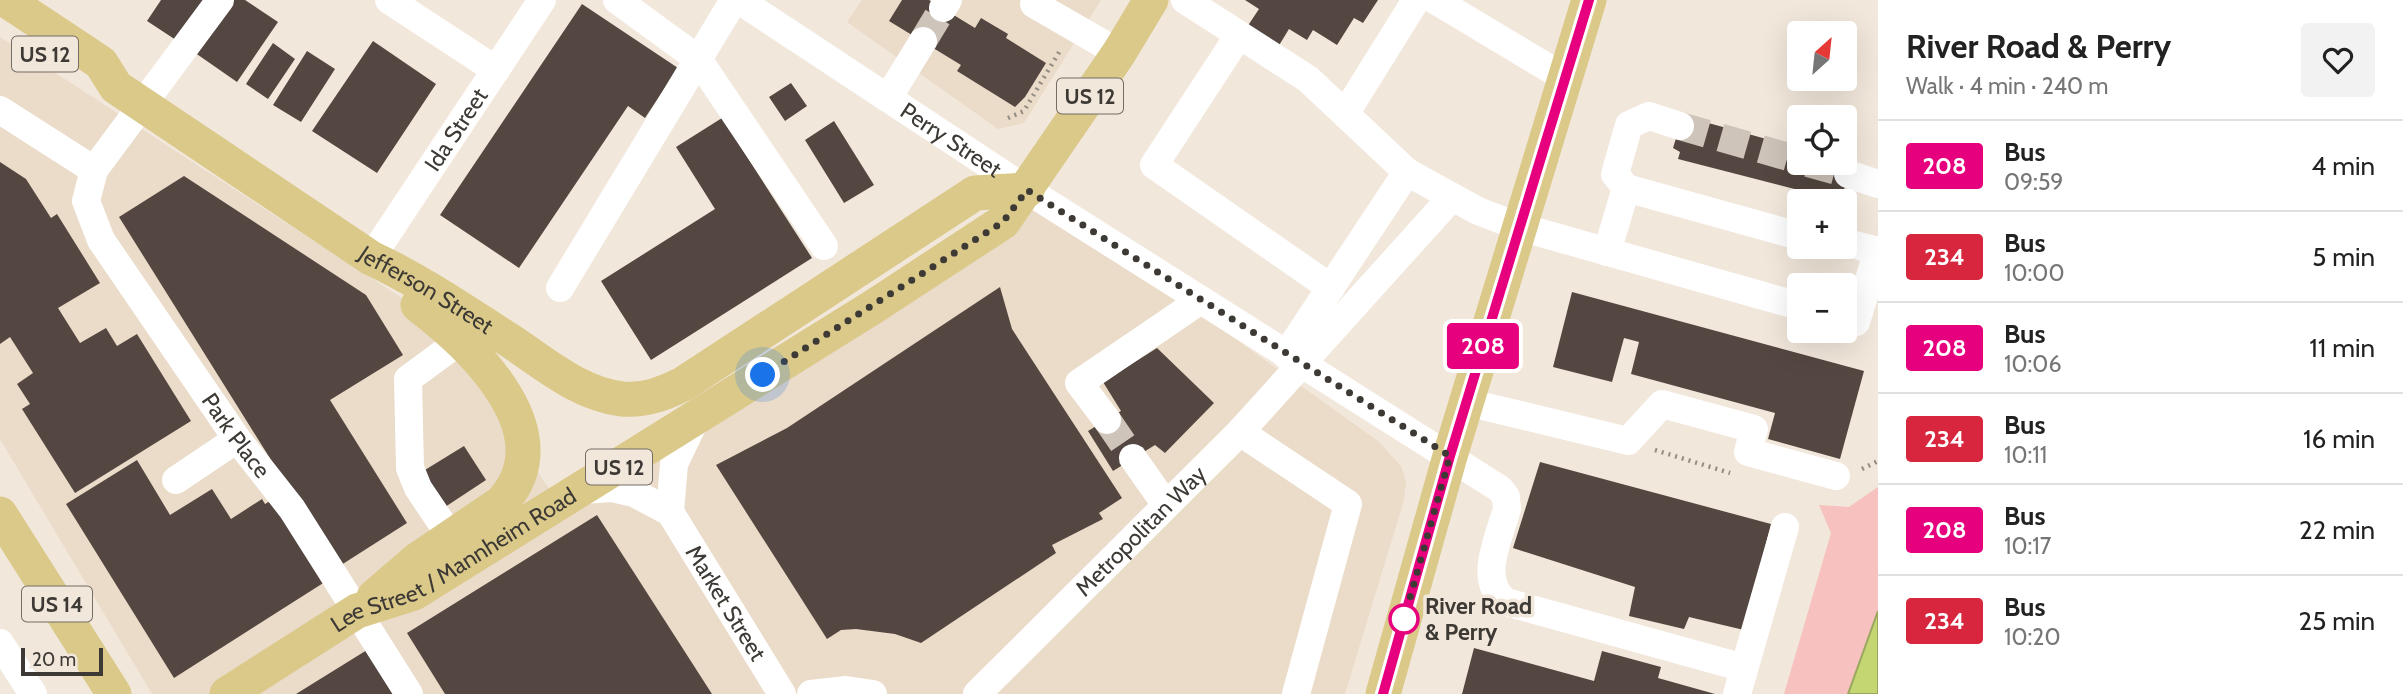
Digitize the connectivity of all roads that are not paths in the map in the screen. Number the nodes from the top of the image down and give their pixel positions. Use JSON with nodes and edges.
{"nodes":[{"id":1,"x":6,"y":0,"type":"edge"},
{"id":2,"x":220,"y":0,"type":"edge"},
{"id":3,"x":389,"y":0,"type":"edge"},
{"id":4,"x":542,"y":0,"type":"edge"},
{"id":5,"x":617,"y":0,"type":"edge"},
{"id":6,"x":737,"y":0,"type":"edge"},
{"id":7,"x":1036,"y":0,"type":"edge"},
{"id":8,"x":1151,"y":0,"type":"edge"},
{"id":9,"x":1185,"y":0,"type":"edge"},
{"id":10,"x":1416,"y":0,"type":"edge"},
{"id":11,"x":1435,"y":0,"type":"edge"},
{"id":12,"x":1588,"y":0,"type":"edge"},
{"id":13,"x":0,"y":25,"type":"edge"},
{"id":14,"x":1240,"y":36,"type":"junction"},
{"id":15,"x":923,"y":41,"type":"tunnel mouth"},
{"id":16,"x":1119,"y":53,"type":"junction"},
{"id":17,"x":698,"y":59,"type":"junction"},
{"id":18,"x":496,"y":70,"type":"junction"},
{"id":19,"x":1565,"y":78,"type":"junction"},
{"id":20,"x":130,"y":96,"type":"junction"},
{"id":21,"x":888,"y":98,"type":"junction"},
{"id":22,"x":0,"y":110,"type":"edge"},
{"id":23,"x":1345,"y":114,"type":"junction"},
{"id":24,"x":1680,"y":126,"type":"tunnel mouth"},
{"id":25,"x":94,"y":170,"type":"junction"},
{"id":26,"x":1408,"y":172,"type":"junction"},
{"id":27,"x":1851,"y":175,"type":"tunnel mouth"},
{"id":28,"x":1878,"y":184,"type":"edge"},
{"id":29,"x":1626,"y":188,"type":"junction"},
{"id":30,"x":1027,"y":190,"type":"junction"},
{"id":31,"x":1452,"y":197,"type":"junction"},
{"id":32,"x":1520,"y":227,"type":"junction"},
{"id":33,"x":1787,"y":233,"type":"edge"},
{"id":34,"x":1857,"y":245,"type":"edge"},
{"id":35,"x":824,"y":246,"type":"dead end"},
{"id":36,"x":1878,"y":251,"type":"edge"},
{"id":37,"x":1607,"y":252,"type":"junction"},
{"id":38,"x":371,"y":258,"type":"junction"},
{"id":39,"x":560,"y":288,"type":"dead end"},
{"id":40,"x":1331,"y":288,"type":"junction"},
{"id":41,"x":1201,"y":300,"type":"junction"},
{"id":42,"x":1787,"y":303,"type":"edge"},
{"id":43,"x":1857,"y":320,"type":"edge"},
{"id":44,"x":461,"y":340,"type":"junction"},
{"id":45,"x":1294,"y":360,"type":"junction"},
{"id":46,"x":1466,"y":402,"type":"junction"},
{"id":47,"x":697,"y":416,"type":"junction"},
{"id":48,"x":1107,"y":420,"type":"tunnel mouth"},
{"id":49,"x":1240,"y":432,"type":"junction"},
{"id":50,"x":237,"y":439,"type":"junction"},
{"id":51,"x":1450,"y":456,"type":"junction"},
{"id":52,"x":1133,"y":458,"type":"tunnel mouth"},
{"id":53,"x":1836,"y":476,"type":"dead end"},
{"id":54,"x":176,"y":480,"type":"dead end"},
{"id":55,"x":582,"y":490,"type":"junction"},
{"id":56,"x":1166,"y":505,"type":"junction"},
{"id":57,"x":670,"y":512,"type":"junction"},
{"id":58,"x":0,"y":514,"type":"edge"},
{"id":59,"x":1785,"y":527,"type":"dead end"},
{"id":60,"x":451,"y":537,"type":"junction"},
{"id":61,"x":357,"y":611,"type":"junction"},
{"id":62,"x":0,"y":642,"type":"edge"},
{"id":63,"x":1740,"y":681,"type":"edge"},
{"id":64,"x":33,"y":694,"type":"edge"},
{"id":65,"x":114,"y":694,"type":"edge"},
{"id":66,"x":227,"y":694,"type":"edge"},
{"id":67,"x":409,"y":694,"type":"edge"},
{"id":68,"x":782,"y":694,"type":"edge"},
{"id":69,"x":811,"y":694,"type":"edge"},
{"id":70,"x":873,"y":694,"type":"edge"},
{"id":71,"x":977,"y":694,"type":"edge"},
{"id":72,"x":1296,"y":694,"type":"edge"},
{"id":73,"x":1383,"y":694,"type":"edge"}],
"edges":[{"from":1,"to":20,"type":"main road"},
{"from":2,"to":20,"type":"street"},
{"from":3,"to":18,"type":"street"},
{"from":4,"to":18,"type":"street","name":"Ida Street"},
{"from":5,"to":17,"type":"street"},
{"from":6,"to":17,"type":"street"},
{"from":6,"to":21,"type":"street","name":"Perry Street"},
{"from":7,"to":16,"type":"street"},
{"from":8,"to":16,"type":"main road","name":"Lee Street / Mannheim Road","number":"US 12"},
{"from":9,"to":14,"type":"street"},
{"from":10,"to":23,"type":"street"},
{"from":11,"to":19,"type":"street"},
{"from":12,"to":19,"type":"main road"},
{"from":13,"to":20,"type":"main road","number":"US 12"},
{"from":14,"to":23,"type":"street"},
{"from":14,"to":40,"type":"street"},
{"from":15,"to":21,"type":"street"},
{"from":16,"to":30,"type":"main road","name":"Lee Street / Mannheim Road","number":"US 12"},
{"from":17,"to":35,"type":"street"},
{"from":17,"to":39,"type":"street"},
{"from":18,"to":38,"type":"street","name":"Ida Street"},
{"from":19,"to":32,"type":"main road"},
{"from":20,"to":25,"type":"street"},
{"from":20,"to":38,"type":"main road","name":"Jefferson Street","number":"US 12"},
{"from":21,"to":30,"type":"street","name":"Perry Street"},
{"from":22,"to":25,"type":"street"},
{"from":23,"to":26,"type":"street"},
{"from":24,"to":29,"type":"street"},
{"from":25,"to":50,"type":"street","name":"Park Place"},
{"from":26,"to":31,"type":"street"},
{"from":26,"to":40,"type":"street"},
{"from":27,"to":28,"type":"street"},
{"from":29,"to":33,"type":"street"},
{"from":29,"to":37,"type":"street"},
{"from":30,"to":38,"type":"main road","name":"Jefferson Street","number":"US 12"},
{"from":30,"to":41,"type":"street","name":"Perry Street"},
{"from":30,"to":47,"type":"main road","name":"Lee Street / Mannheim Road","number":"US 12"},
{"from":31,"to":32,"type":"street"},
{"from":31,"to":45,"type":"street"},
{"from":32,"to":37,"type":"street"},
{"from":32,"to":46,"type":"main road"},
{"from":34,"to":36,"type":"street"},
{"from":36,"to":43,"type":"street"},
{"from":37,"to":42,"type":"street"},
{"from":38,"to":44,"type":"main road"},
{"from":40,"to":45,"type":"street"},
{"from":41,"to":45,"type":"street","name":"Perry Street"},
{"from":41,"to":48,"type":"street"},
{"from":44,"to":60,"type":"street"},
{"from":44,"to":60,"type":"main road"},
{"from":45,"to":49,"type":"street","name":"Metropolitan Way"},
{"from":45,"to":51,"type":"street","name":"Perry Street"},
{"from":46,"to":51,"type":"main road"},
{"from":46,"to":53,"type":"street"},
{"from":47,"to":55,"type":"main road","name":"Lee Street / Mannheim Road","number":"US 12"},
{"from":47,"to":57,"type":"street"},
{"from":49,"to":56,"type":"street","name":"Metropolitan Way"},
{"from":49,"to":72,"type":"street"},
{"from":50,"to":54,"type":"street"},
{"from":50,"to":61,"type":"street","name":"Park Place"},
{"from":51,"to":63,"type":"street","name":"Perry Street"},
{"from":51,"to":73,"type":"main road"},
{"from":52,"to":56,"type":"street"},
{"from":55,"to":57,"type":"street","name":"Market Street"},
{"from":55,"to":61,"type":"main road","name":"Lee Street / Mannheim Road","number":"US 12"},
{"from":56,"to":71,"type":"street","name":"Metropolitan Way"},
{"from":57,"to":68,"type":"street","name":"Market Street"},
{"from":58,"to":65,"type":"main road","number":"US 14"},
{"from":59,"to":63,"type":"street"},
{"from":60,"to":61,"type":"main road"},
{"from":61,"to":66,"type":"main road","name":"Lee Street / Mannheim Road","number":"US 12"},
{"from":61,"to":67,"type":"street","name":"Park Place"},
{"from":62,"to":64,"type":"street"},
{"from":69,"to":70,"type":"street"}]}
